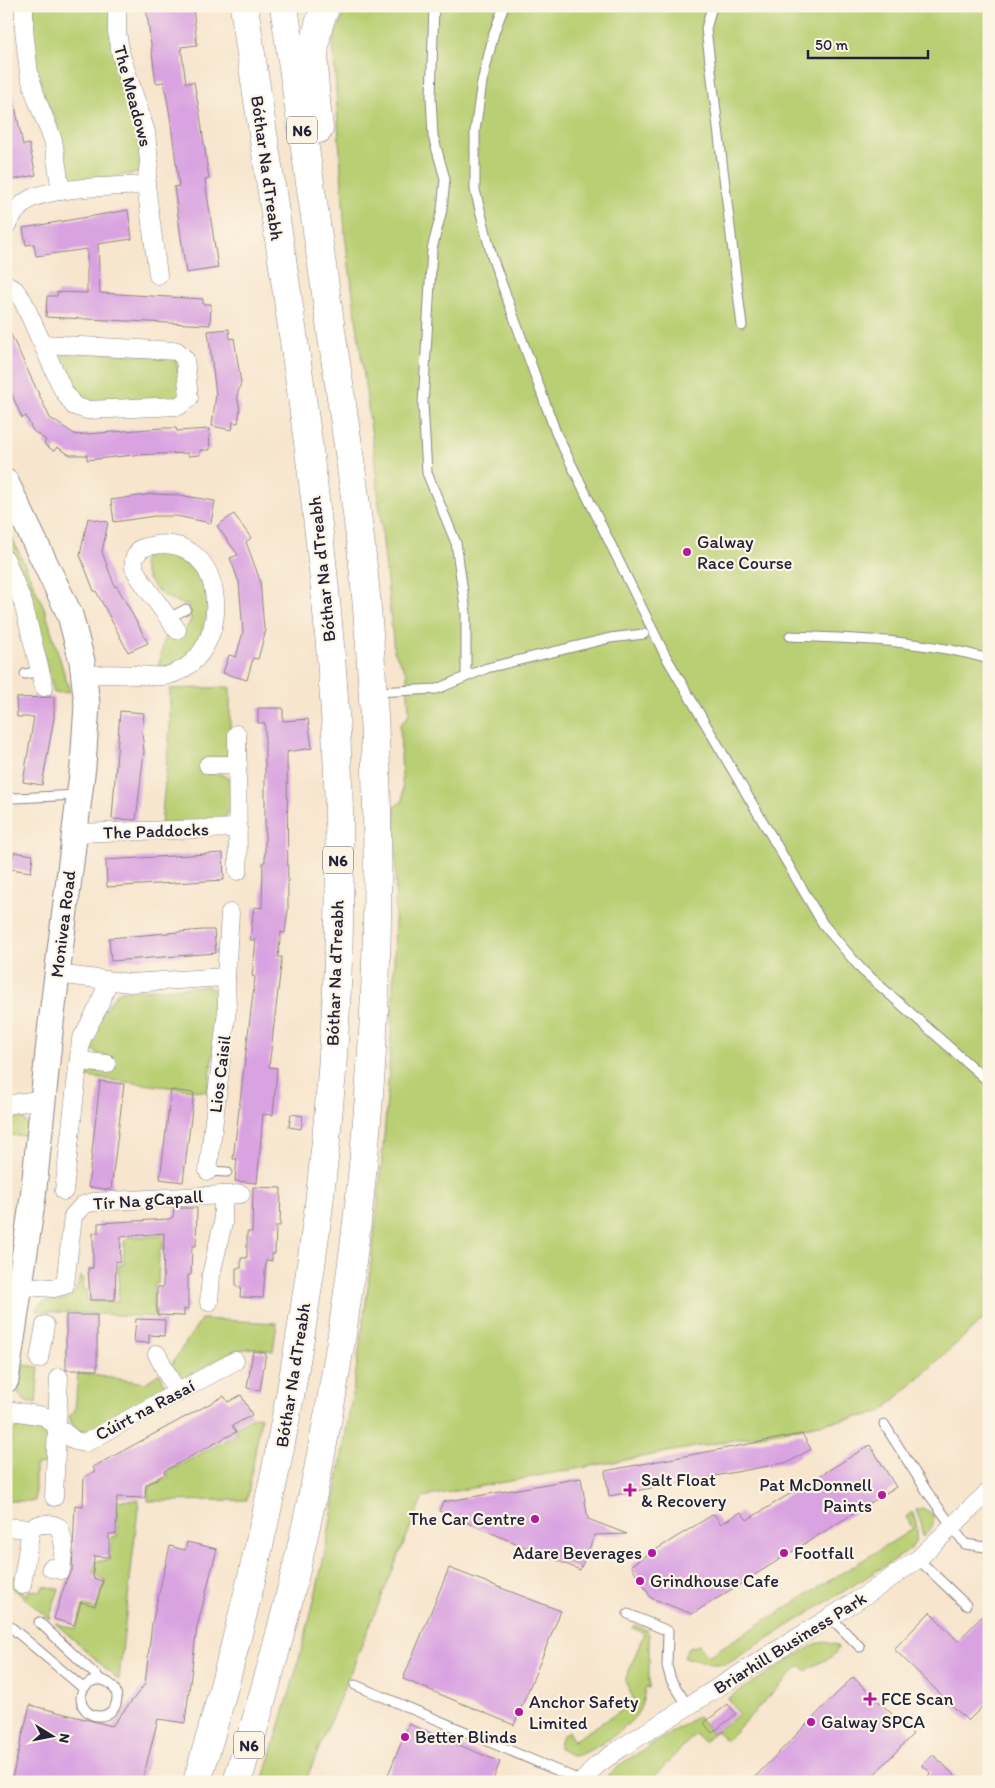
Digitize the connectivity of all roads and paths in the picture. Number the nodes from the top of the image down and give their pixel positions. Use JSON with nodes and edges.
{"nodes":[{"id":1,"x":24,"y":6,"type":"edge"},
{"id":2,"x":118,"y":6,"type":"edge"},
{"id":3,"x":244,"y":6,"type":"edge"},
{"id":4,"x":284,"y":6,"type":"edge"},
{"id":5,"x":326,"y":6,"type":"edge"},
{"id":6,"x":434,"y":6,"type":"edge"},
{"id":7,"x":504,"y":6,"type":"edge"},
{"id":8,"x":712,"y":6,"type":"edge"},
{"id":9,"x":146,"y":185,"type":"junction"},
{"id":10,"x":61,"y":191,"type":"junction"},
{"id":11,"x":6,"y":226,"type":"edge"},
{"id":12,"x":321,"y":254,"type":"junction"},
{"id":13,"x":153,"y":270,"type":"dead end"},
{"id":14,"x":6,"y":284,"type":"edge"},
{"id":15,"x":742,"y":326,"type":"dead end"},
{"id":16,"x":43,"y":344,"type":"junction"},
{"id":17,"x":6,"y":482,"type":"edge"},
{"id":18,"x":6,"y":560,"type":"edge"},
{"id":19,"x":10,"y":580,"type":"edge"},
{"id":20,"x":186,"y":609,"type":"dead end"},
{"id":21,"x":173,"y":624,"type":"joint"},
{"id":22,"x":644,"y":634,"type":"dead end"},
{"id":23,"x":790,"y":636,"type":"dead end"},
{"id":24,"x":989,"y":659,"type":"edge"},
{"id":25,"x":84,"y":675,"type":"junction"},
{"id":26,"x":466,"y":676,"type":"junction"},
{"id":27,"x":37,"y":678,"type":"dead end"},
{"id":28,"x":372,"y":692,"type":"junction"},
{"id":29,"x":237,"y":734,"type":"dead end"},
{"id":30,"x":208,"y":765,"type":"dead end"},
{"id":31,"x":238,"y":765,"type":"junction"},
{"id":32,"x":79,"y":795,"type":"junction"},
{"id":33,"x":6,"y":796,"type":"edge"},
{"id":34,"x":238,"y":828,"type":"junction"},
{"id":35,"x":74,"y":833,"type":"junction"},
{"id":36,"x":238,"y":871,"type":"dead end"},
{"id":37,"x":230,"y":913,"type":"dead end"},
{"id":38,"x":57,"y":974,"type":"junction"},
{"id":39,"x":226,"y":977,"type":"junction"},
{"id":40,"x":108,"y":982,"type":"junction"},
{"id":41,"x":79,"y":1061,"type":"junction"},
{"id":42,"x":107,"y":1064,"type":"dead end"},
{"id":43,"x":989,"y":1082,"type":"edge"},
{"id":44,"x":43,"y":1099,"type":"junction"},
{"id":45,"x":6,"y":1105,"type":"edge"},
{"id":46,"x":208,"y":1171,"type":"joint"},
{"id":47,"x":227,"y":1172,"type":"dead end"},
{"id":48,"x":64,"y":1191,"type":"dead end"},
{"id":49,"x":22,"y":1286,"type":"junction"},
{"id":50,"x":209,"y":1302,"type":"dead end"},
{"id":51,"x":45,"y":1325,"type":"dead end"},
{"id":52,"x":13,"y":1339,"type":"junction"},
{"id":53,"x":157,"y":1354,"type":"dead end"},
{"id":54,"x":235,"y":1361,"type":"dead end"},
{"id":55,"x":59,"y":1377,"type":"dead end"},
{"id":56,"x":6,"y":1380,"type":"edge"},
{"id":57,"x":177,"y":1393,"type":"junction"},
{"id":58,"x":6,"y":1410,"type":"edge"},
{"id":59,"x":56,"y":1424,"type":"junction"},
{"id":60,"x":884,"y":1424,"type":"dead end"},
{"id":61,"x":989,"y":1491,"type":"edge"},
{"id":62,"x":54,"y":1497,"type":"dead end"},
{"id":63,"x":6,"y":1527,"type":"edge"},
{"id":64,"x":952,"y":1527,"type":"junction"},
{"id":65,"x":31,"y":1530,"type":"junction"},
{"id":66,"x":989,"y":1543,"type":"edge"},
{"id":67,"x":918,"y":1559,"type":"junction"},
{"id":68,"x":51,"y":1568,"type":"dead end"},
{"id":69,"x":22,"y":1585,"type":"dead end"},
{"id":70,"x":966,"y":1605,"type":"dead end"},
{"id":71,"x":628,"y":1614,"type":"dead end"},
{"id":72,"x":830,"y":1617,"type":"junction"},
{"id":73,"x":39,"y":1622,"type":"dead end"},
{"id":74,"x":6,"y":1623,"type":"edge"},
{"id":75,"x":860,"y":1648,"type":"dead end"},
{"id":76,"x":100,"y":1679,"type":"junction"},
{"id":77,"x":355,"y":1685,"type":"dead end"},
{"id":78,"x":83,"y":1688,"type":"junction"},
{"id":79,"x":688,"y":1706,"type":"junction"},
{"id":80,"x":582,"y":1781,"type":"edge"},
{"id":81,"x":196,"y":1782,"type":"edge"},
{"id":82,"x":237,"y":1782,"type":"edge"}],
"edges":[{"from":1,"to":10,"type":"street"},
{"from":2,"to":9,"type":"street","name":"The Meadows"},
{"from":3,"to":81,"type":"highway","name":"Bóthar Na dTreabh","number":"N6"},
{"from":4,"to":12,"type":"highway","number":"N6"},
{"from":5,"to":12,"type":"highway"},
{"from":6,"to":26,"type":"lane"},
{"from":7,"to":43,"type":"lane"},
{"from":8,"to":15,"type":"lane"},
{"from":9,"to":10,"type":"street"},
{"from":9,"to":13,"type":"street","name":"The Meadows"},
{"from":10,"to":11,"type":"street"},
{"from":12,"to":28,"type":"highway","number":"N6"},
{"from":14,"to":16,"type":"street"},
{"from":16,"to":16,"type":"street"},
{"from":17,"to":25,"type":"main road","name":"Monivea Road"},
{"from":18,"to":19,"type":"street"},
{"from":19,"to":27,"type":"street"},
{"from":20,"to":21,"type":"lane"},
{"from":21,"to":25,"type":"street"},
{"from":22,"to":26,"type":"lane"},
{"from":23,"to":24,"type":"lane"},
{"from":25,"to":32,"type":"main road","name":"Monivea Road"},
{"from":26,"to":28,"type":"lane"},
{"from":28,"to":82,"type":"highway","number":"N6"},
{"from":29,"to":31,"type":"street"},
{"from":30,"to":31,"type":"street"},
{"from":31,"to":34,"type":"street"},
{"from":32,"to":33,"type":"lane"},
{"from":32,"to":35,"type":"main road","name":"Monivea Road"},
{"from":34,"to":35,"type":"street","name":"The Paddocks"},
{"from":34,"to":36,"type":"street"},
{"from":35,"to":38,"type":"main road","name":"Monivea Road"},
{"from":37,"to":39,"type":"street","name":"Lios Caisil"},
{"from":38,"to":40,"type":"street"},
{"from":38,"to":44,"type":"main road","name":"Monivea Road"},
{"from":39,"to":40,"type":"street"},
{"from":39,"to":46,"type":"street","name":"Lios Caisil"},
{"from":40,"to":41,"type":"street"},
{"from":41,"to":42,"type":"street"},
{"from":41,"to":48,"type":"street"},
{"from":44,"to":45,"type":"street"},
{"from":44,"to":49,"type":"main road","name":"Monivea Road"},
{"from":46,"to":47,"type":"lane"},
{"from":49,"to":50,"type":"street","name":"Tír Na gCapall"},
{"from":49,"to":52,"type":"main road","name":"Monivea Road"},
{"from":51,"to":52,"type":"street"},
{"from":52,"to":56,"type":"main road","name":"Monivea Road"},
{"from":53,"to":57,"type":"street"},
{"from":54,"to":57,"type":"street","name":"Cúirt na Rasaí"},
{"from":55,"to":59,"type":"street"},
{"from":57,"to":59,"type":"street","name":"Cúirt na Rasaí"},
{"from":58,"to":59,"type":"street","name":"Cúirt na Rasaí"},
{"from":59,"to":62,"type":"street"},
{"from":60,"to":64,"type":"lane"},
{"from":61,"to":64,"type":"street","name":"Briarhill Business Park"},
{"from":63,"to":65,"type":"street"},
{"from":64,"to":66,"type":"lane"},
{"from":64,"to":67,"type":"street","name":"Briarhill Business Park"},
{"from":65,"to":68,"type":"street"},
{"from":65,"to":69,"type":"street"},
{"from":67,"to":70,"type":"lane"},
{"from":67,"to":72,"type":"street","name":"Briarhill Business Park"},
{"from":71,"to":79,"type":"lane"},
{"from":72,"to":75,"type":"lane"},
{"from":72,"to":79,"type":"street","name":"Briarhill Business Park"},
{"from":73,"to":76,"type":"lane"},
{"from":74,"to":78,"type":"lane"},
{"from":76,"to":78,"type":"lane"},
{"from":76,"to":78,"type":"lane"},
{"from":77,"to":80,"type":"lane"},
{"from":79,"to":80,"type":"street","name":"Briarhill Business Park"}]}
